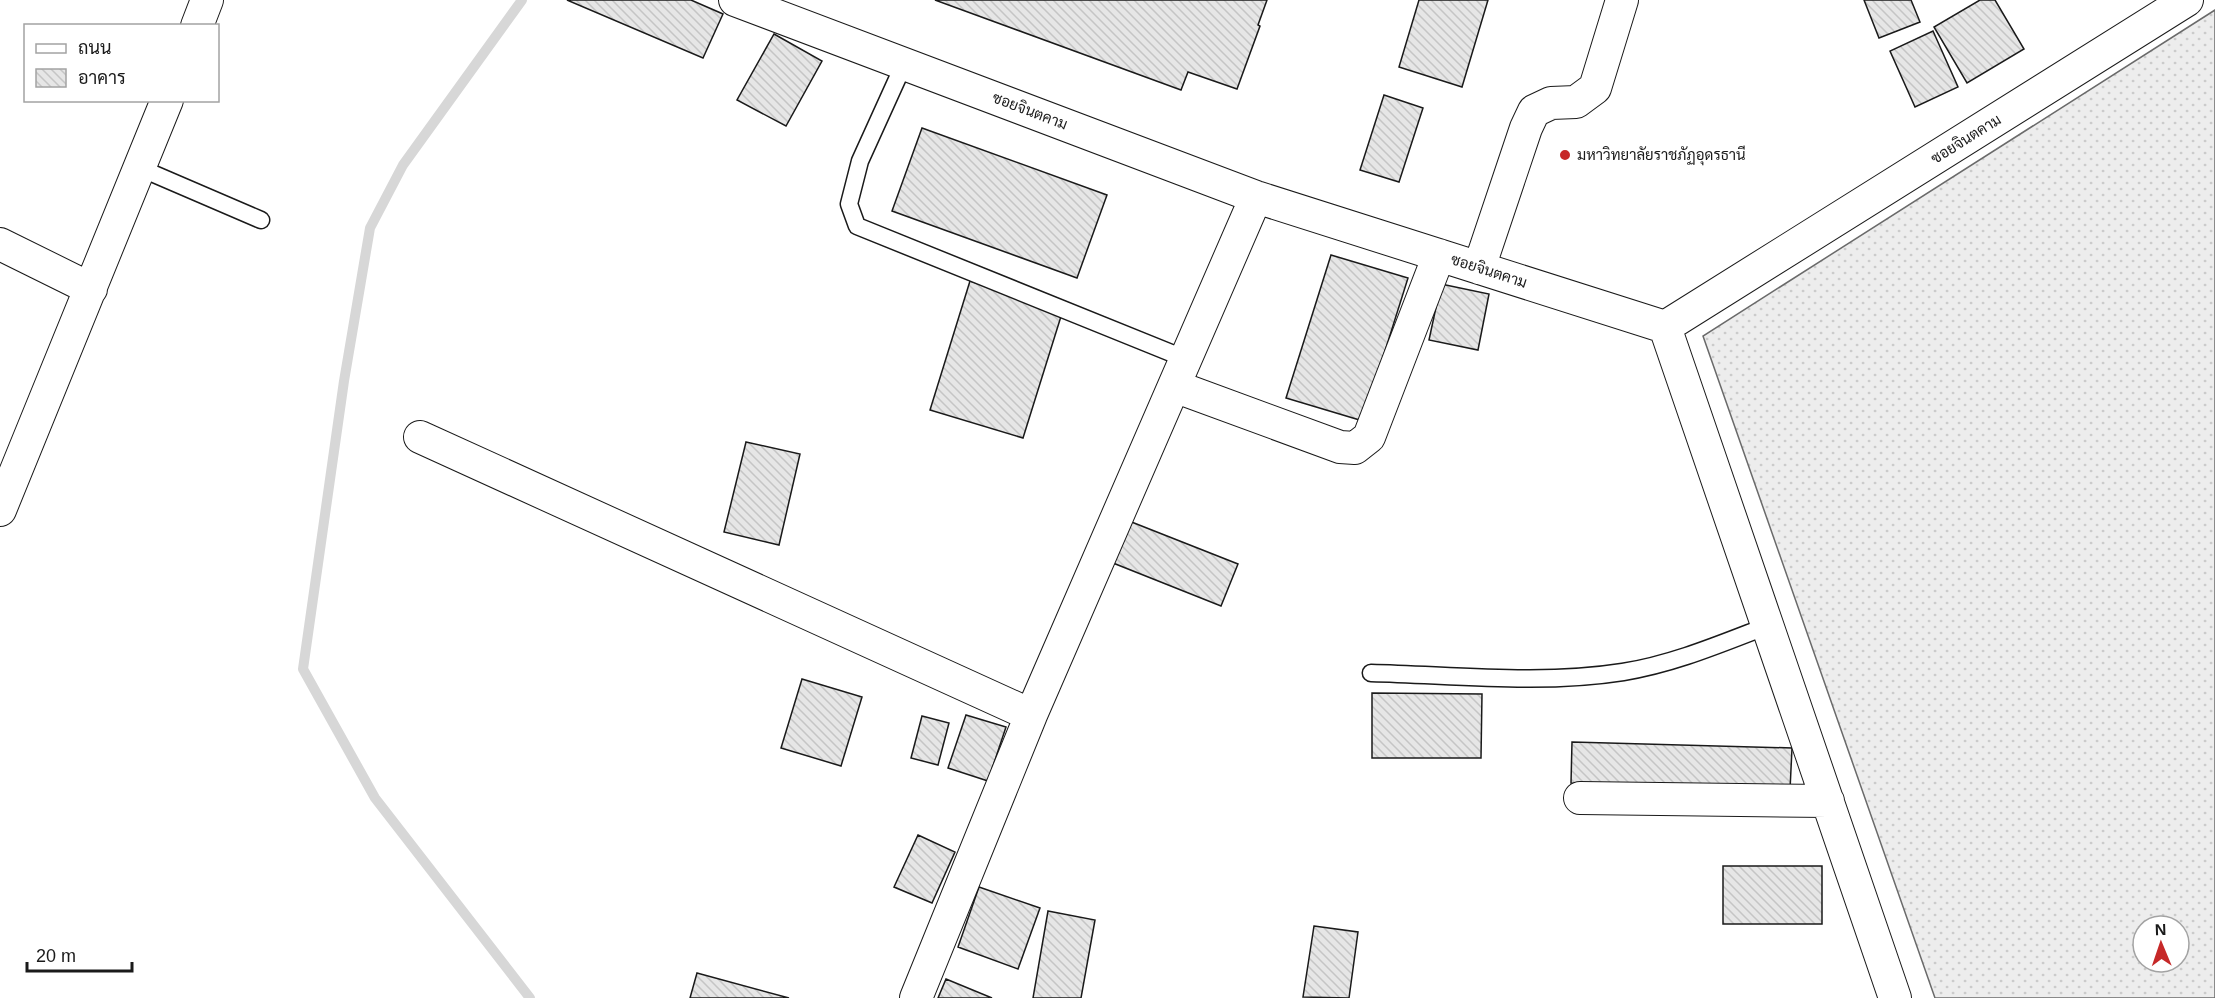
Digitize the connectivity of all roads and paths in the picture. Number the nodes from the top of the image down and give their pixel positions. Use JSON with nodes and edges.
{"nodes":[{"id":1,"x":207,"y":0,"type":"edge"},
{"id":2,"x":735,"y":0,"type":"edge"},
{"id":3,"x":1622,"y":0,"type":"edge"},
{"id":4,"x":2182,"y":1,"type":"edge"},
{"id":5,"x":198,"y":24,"type":"edge"},
{"id":6,"x":904,"y":64,"type":"junction"},
{"id":7,"x":166,"y":102,"type":"edge"},
{"id":8,"x":140,"y":168,"type":"junction"},
{"id":9,"x":1256,"y":196,"type":"junction"},
{"id":10,"x":261,"y":220,"type":"dead end"},
{"id":11,"x":0,"y":244,"type":"edge"},
{"id":12,"x":1439,"y":255,"type":"junction"},
{"id":13,"x":1479,"y":268,"type":"junction"},
{"id":14,"x":91,"y":289,"type":"junction"},
{"id":15,"x":1665,"y":327,"type":"junction"},
{"id":16,"x":1180,"y":372,"type":"junction"},
{"id":17,"x":420,"y":437,"type":"dead end"},
{"id":18,"x":0,"y":510,"type":"edge"},
{"id":19,"x":1767,"y":626,"type":"junction"},
{"id":20,"x":1371,"y":673,"type":"dead end"},
{"id":21,"x":1032,"y":715,"type":"junction"},
{"id":22,"x":1580,"y":798,"type":"dead end"},
{"id":23,"x":1828,"y":801,"type":"junction"},
{"id":24,"x":916,"y":998,"type":"edge"},
{"id":25,"x":1896,"y":998,"type":"edge"}],
"edges":[{"from":1,"to":5,"type":"street"},
{"from":2,"to":6,"type":"street","name":"ซอยจินตคาม"},
{"from":3,"to":13,"type":"street"},
{"from":4,"to":15,"type":"street","name":"ซอยจินตคาม"},
{"from":6,"to":9,"type":"street","name":"ซอยจินตคาม"},
{"from":6,"to":16,"type":"lane"},
{"from":7,"to":8,"type":"street"},
{"from":8,"to":10,"type":"lane"},
{"from":8,"to":14,"type":"street"},
{"from":9,"to":12,"type":"street","name":"ซอยจินตคาม"},
{"from":9,"to":16,"type":"street"},
{"from":11,"to":14,"type":"street"},
{"from":12,"to":13,"type":"street","name":"ซอยจินตคาม"},
{"from":12,"to":16,"type":"street"},
{"from":13,"to":15,"type":"street","name":"ซอยจินตคาม"},
{"from":14,"to":18,"type":"street"},
{"from":15,"to":19,"type":"street"},
{"from":16,"to":21,"type":"street"},
{"from":17,"to":21,"type":"street"},
{"from":19,"to":20,"type":"lane"},
{"from":19,"to":23,"type":"street"},
{"from":21,"to":24,"type":"street"},
{"from":22,"to":23,"type":"street"},
{"from":23,"to":25,"type":"street"}]}
